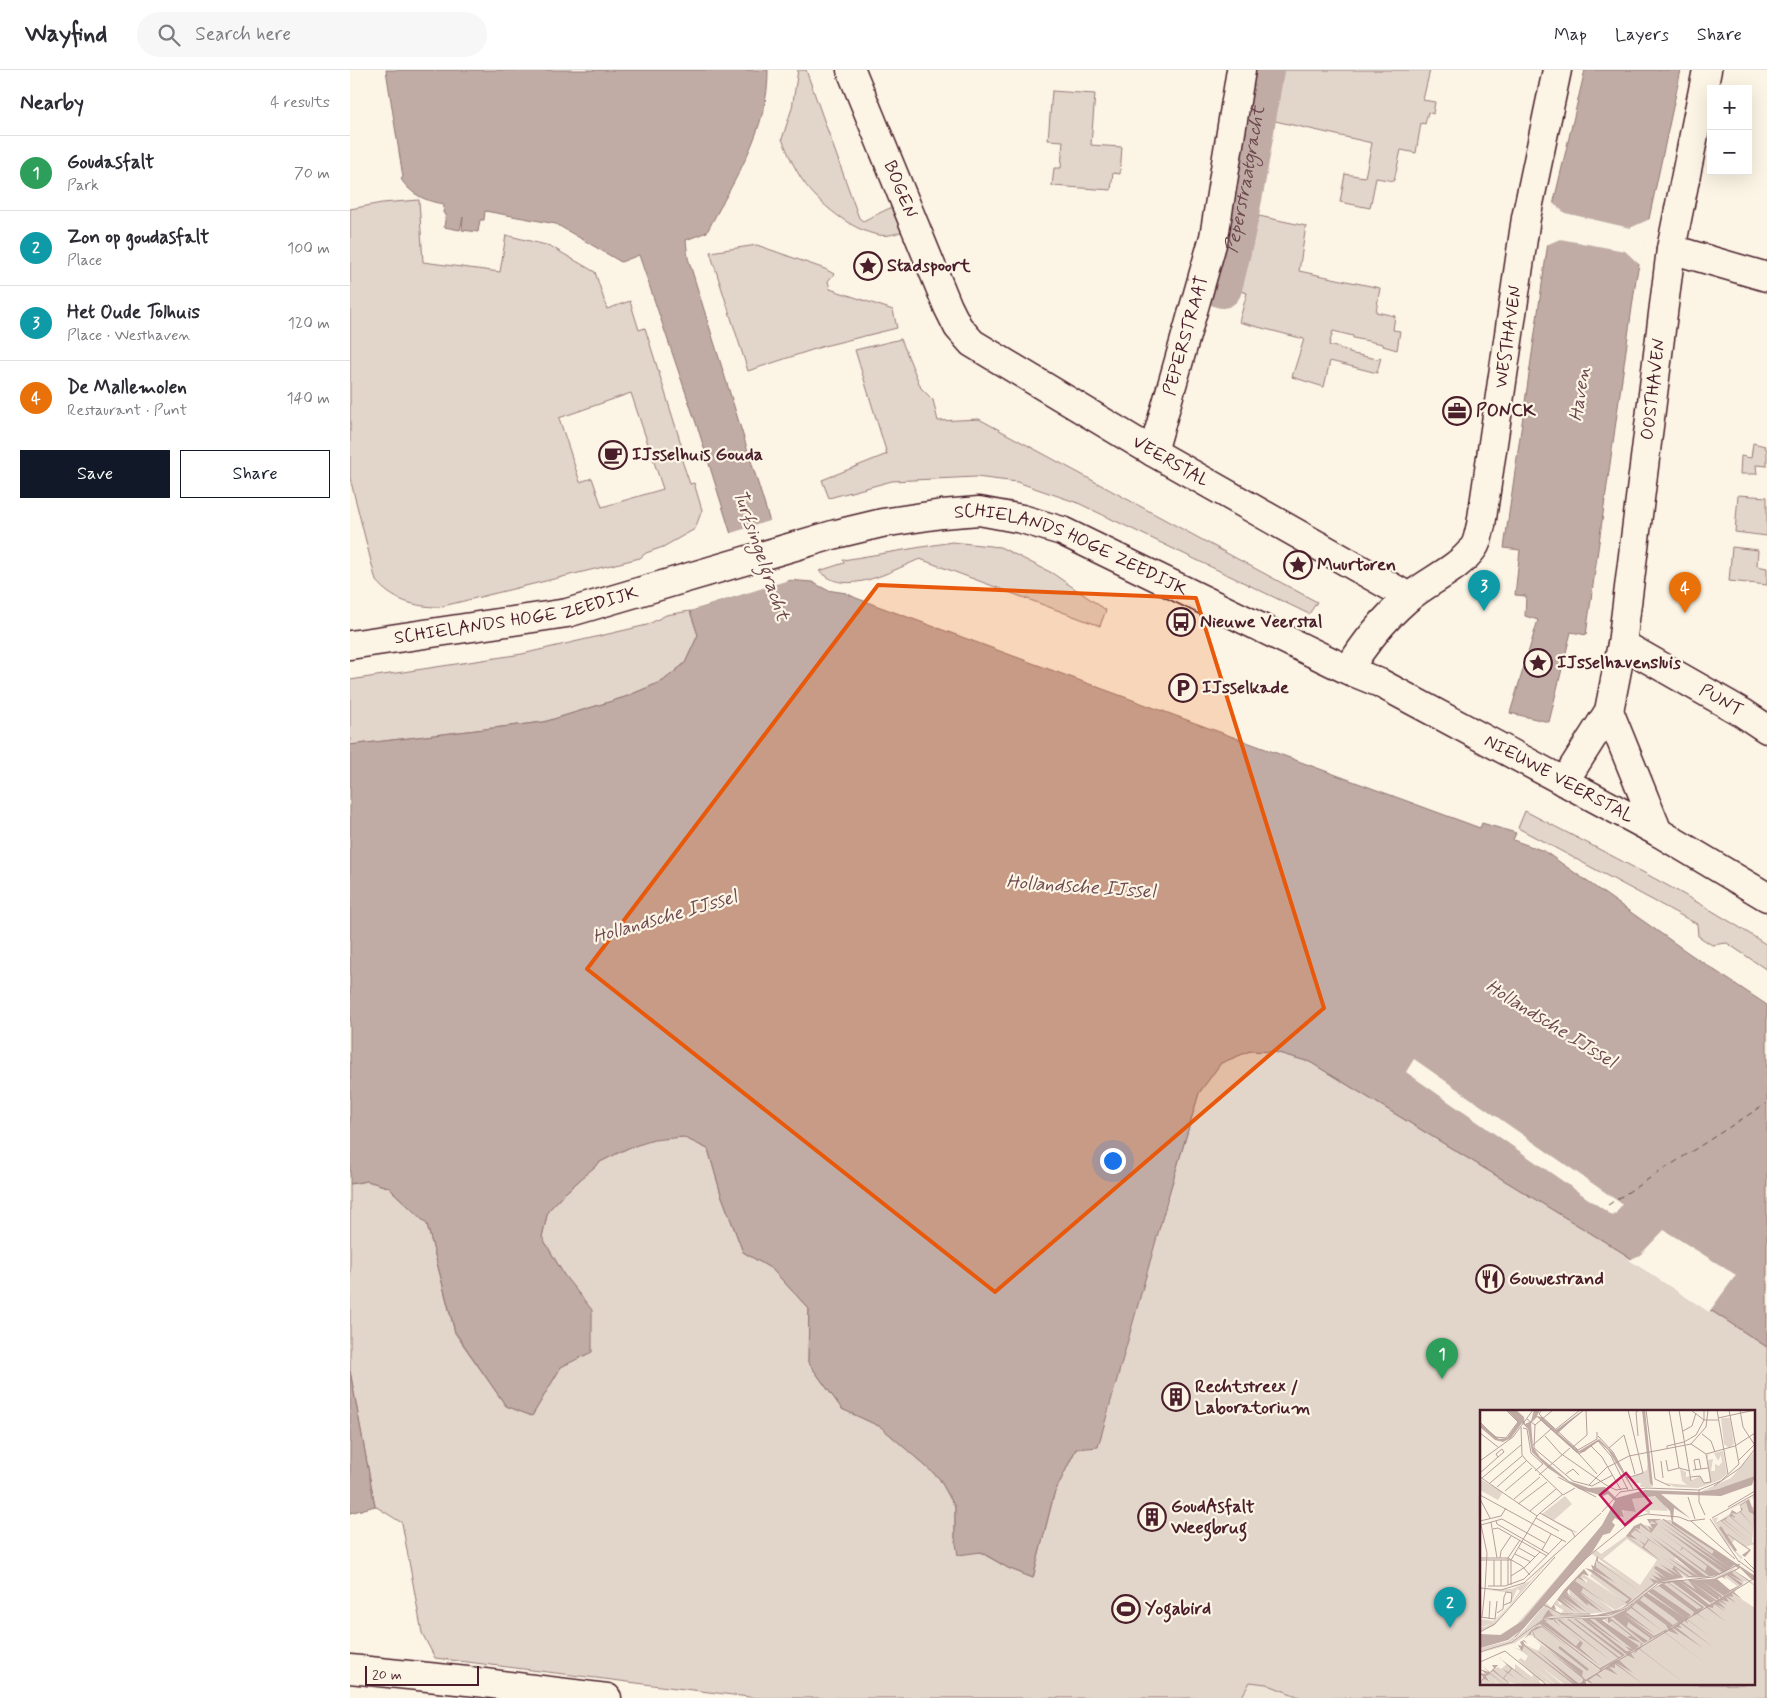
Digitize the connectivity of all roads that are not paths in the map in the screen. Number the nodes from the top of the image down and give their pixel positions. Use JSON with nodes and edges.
{"nodes":[{"id":1,"x":851,"y":70,"type":"edge"},
{"id":2,"x":1241,"y":70,"type":"edge"},
{"id":3,"x":1557,"y":70,"type":"edge"},
{"id":4,"x":1707,"y":70,"type":"edge"},
{"id":5,"x":1671,"y":249,"type":"junction"},
{"id":6,"x":1767,"y":277,"type":"edge"},
{"id":7,"x":948,"y":307,"type":"joint"},
{"id":8,"x":1153,"y":452,"type":"junction"},
{"id":9,"x":1409,"y":597,"type":"junction"},
{"id":10,"x":350,"y":640,"type":"edge"},
{"id":11,"x":1622,"y":644,"type":"junction"},
{"id":12,"x":350,"y":645,"type":"edge"},
{"id":13,"x":1348,"y":670,"type":"junction"},
{"id":14,"x":1608,"y":712,"type":"junction"},
{"id":15,"x":1767,"y":729,"type":"edge"},
{"id":16,"x":1564,"y":782,"type":"junction"},
{"id":17,"x":1658,"y":832,"type":"junction"},
{"id":18,"x":1767,"y":897,"type":"edge"},
{"id":19,"x":350,"y":1669,"type":"edge"},
{"id":20,"x":607,"y":1698,"type":"edge"}],
"edges":[{"from":1,"to":7,"type":"street","name":"BOGEN"},
{"from":2,"to":8,"type":"street","name":"PEPERSTRAAT"},
{"from":3,"to":9,"type":"street","name":"WESTHAVEN"},
{"from":4,"to":5,"type":"street","name":"OOSTHAVEN"},
{"from":5,"to":6,"type":"street"},
{"from":5,"to":11,"type":"street","name":"OOSTHAVEN"},
{"from":7,"to":8,"type":"street","name":"VEERSTAL"},
{"from":8,"to":9,"type":"street","name":"VEERSTAL"},
{"from":9,"to":13,"type":"street","name":"WESTHAVEN"},
{"from":10,"to":12,"type":"street"},
{"from":11,"to":14,"type":"street","name":"OOSTHAVEN"},
{"from":11,"to":15,"type":"street","name":"PUNT"},
{"from":12,"to":13,"type":"street","name":"SCHIELANDS HOGE ZEEDIJK"},
{"from":13,"to":16,"type":"street","name":"NIEUWE VEERSTAL"},
{"from":14,"to":16,"type":"street","name":"OOSTHAVEN"},
{"from":14,"to":17,"type":"street"},
{"from":16,"to":17,"type":"street","name":"NIEUWE VEERSTAL"},
{"from":17,"to":18,"type":"street","name":"NIEUWE VEERSTAL"},
{"from":19,"to":20,"type":"street"}]}
